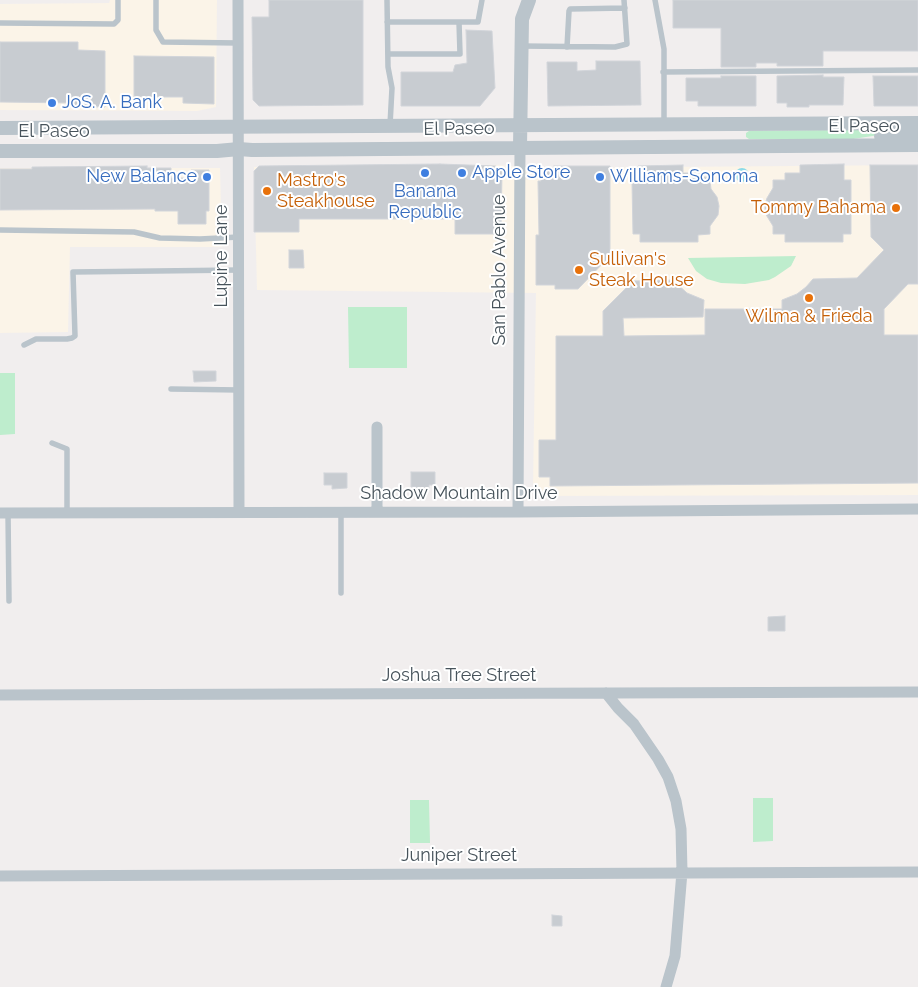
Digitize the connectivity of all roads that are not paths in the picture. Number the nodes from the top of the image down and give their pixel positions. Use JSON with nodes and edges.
{"nodes":[{"id":1,"x":118,"y":0,"type":"edge"},
{"id":2,"x":156,"y":0,"type":"edge"},
{"id":3,"x":238,"y":0,"type":"edge"},
{"id":4,"x":387,"y":0,"type":"edge"},
{"id":5,"x":482,"y":0,"type":"edge"},
{"id":6,"x":529,"y":0,"type":"edge"},
{"id":7,"x":624,"y":0,"type":"edge"},
{"id":8,"x":655,"y":0,"type":"edge"},
{"id":9,"x":625,"y":8,"type":"junction"},
{"id":10,"x":387,"y":22,"type":"junction"},
{"id":11,"x":459,"y":22,"type":"junction"},
{"id":12,"x":0,"y":23,"type":"edge"},
{"id":13,"x":238,"y":43,"type":"junction"},
{"id":14,"x":522,"y":46,"type":"junction"},
{"id":15,"x":568,"y":47,"type":"junction"},
{"id":16,"x":388,"y":54,"type":"junction"},
{"id":17,"x":918,"y":70,"type":"edge"},
{"id":18,"x":663,"y":72,"type":"junction"},
{"id":19,"x":918,"y":123,"type":"edge"},
{"id":20,"x":742,"y":124,"type":"junction"},
{"id":21,"x":664,"y":125,"type":"junction"},
{"id":22,"x":713,"y":125,"type":"junction"},
{"id":23,"x":239,"y":126,"type":"junction"},
{"id":24,"x":390,"y":126,"type":"junction"},
{"id":25,"x":520,"y":126,"type":"junction"},
{"id":26,"x":0,"y":128,"type":"edge"},
{"id":27,"x":918,"y":136,"type":"edge"},
{"id":28,"x":918,"y":145,"type":"edge"},
{"id":29,"x":713,"y":146,"type":"junction"},
{"id":30,"x":744,"y":146,"type":"junction"},
{"id":31,"x":847,"y":146,"type":"junction"},
{"id":32,"x":520,"y":147,"type":"junction"},
{"id":33,"x":239,"y":149,"type":"junction"},
{"id":34,"x":0,"y":151,"type":"edge"},
{"id":35,"x":0,"y":230,"type":"edge"},
{"id":36,"x":240,"y":237,"type":"junction"},
{"id":37,"x":239,"y":270,"type":"junction"},
{"id":38,"x":24,"y":345,"type":"dead end"},
{"id":39,"x":171,"y":389,"type":"dead end"},
{"id":40,"x":239,"y":390,"type":"junction"},
{"id":41,"x":377,"y":427,"type":"dead end"},
{"id":42,"x":52,"y":443,"type":"dead end"},
{"id":43,"x":918,"y":508,"type":"edge"},
{"id":44,"x":239,"y":512,"type":"junction"},
{"id":45,"x":341,"y":512,"type":"junction"},
{"id":46,"x":377,"y":512,"type":"junction"},
{"id":47,"x":518,"y":512,"type":"junction"},
{"id":48,"x":4,"y":513,"type":"edge"},
{"id":49,"x":67,"y":513,"type":"junction"},
{"id":50,"x":341,"y":593,"type":"dead end"},
{"id":51,"x":9,"y":601,"type":"dead end"},
{"id":52,"x":918,"y":692,"type":"edge"},
{"id":53,"x":606,"y":693,"type":"junction"},
{"id":54,"x":0,"y":695,"type":"edge"},
{"id":55,"x":682,"y":872,"type":"junction"},
{"id":56,"x":918,"y":872,"type":"edge"},
{"id":57,"x":0,"y":876,"type":"edge"},
{"id":58,"x":666,"y":987,"type":"edge"}],
"edges":[{"from":1,"to":12,"type":"lane"},
{"from":2,"to":13,"type":"lane"},
{"from":3,"to":13,"type":"street","name":"Lupine Lane"},
{"from":4,"to":10,"type":"lane"},
{"from":5,"to":11,"type":"lane"},
{"from":6,"to":14,"type":"street","name":"San Pablo Avenue"},
{"from":7,"to":9,"type":"lane"},
{"from":8,"to":18,"type":"lane"},
{"from":9,"to":15,"type":"lane"},
{"from":9,"to":15,"type":"lane"},
{"from":10,"to":11,"type":"lane"},
{"from":10,"to":16,"type":"lane"},
{"from":11,"to":16,"type":"lane"},
{"from":13,"to":23,"type":"street","name":"Lupine Lane"},
{"from":14,"to":15,"type":"lane"},
{"from":14,"to":25,"type":"street","name":"San Pablo Avenue"},
{"from":16,"to":24,"type":"lane"},
{"from":17,"to":18,"type":"lane"},
{"from":18,"to":21,"type":"lane"},
{"from":19,"to":20,"type":"street","name":"El Paseo"},
{"from":20,"to":22,"type":"street","name":"El Paseo"},
{"from":20,"to":30,"type":"street"},
{"from":21,"to":22,"type":"street","name":"El Paseo"},
{"from":21,"to":25,"type":"street","name":"El Paseo"},
{"from":22,"to":29,"type":"street"},
{"from":23,"to":24,"type":"street","name":"El Paseo"},
{"from":23,"to":26,"type":"street","name":"El Paseo"},
{"from":23,"to":33,"type":"street","name":"Lupine Lane"},
{"from":24,"to":25,"type":"street","name":"El Paseo"},
{"from":25,"to":32,"type":"street","name":"San Pablo Avenue"},
{"from":27,"to":31,"type":"street"},
{"from":28,"to":31,"type":"street","name":"El Paseo"},
{"from":29,"to":30,"type":"street","name":"El Paseo"},
{"from":29,"to":32,"type":"street","name":"El Paseo"},
{"from":30,"to":31,"type":"street","name":"El Paseo"},
{"from":32,"to":33,"type":"street","name":"El Paseo"},
{"from":32,"to":47,"type":"street","name":"San Pablo Avenue"},
{"from":33,"to":34,"type":"street","name":"El Paseo"},
{"from":33,"to":36,"type":"street","name":"Lupine Lane"},
{"from":35,"to":36,"type":"lane"},
{"from":36,"to":37,"type":"street","name":"Lupine Lane"},
{"from":37,"to":38,"type":"lane"},
{"from":37,"to":40,"type":"street","name":"Lupine Lane"},
{"from":39,"to":40,"type":"lane"},
{"from":40,"to":44,"type":"street","name":"Lupine Lane"},
{"from":41,"to":46,"type":"street"},
{"from":42,"to":49,"type":"lane"},
{"from":43,"to":47,"type":"street","name":"Shadow Mountain Drive"},
{"from":44,"to":45,"type":"street","name":"Shadow Mountain Drive"},
{"from":44,"to":49,"type":"street","name":"Shadow Mountain Drive"},
{"from":45,"to":46,"type":"street","name":"Shadow Mountain Drive"},
{"from":45,"to":50,"type":"lane"},
{"from":46,"to":47,"type":"street","name":"Shadow Mountain Drive"},
{"from":48,"to":49,"type":"street","name":"Shadow Mountain Drive"},
{"from":48,"to":51,"type":"lane"},
{"from":52,"to":53,"type":"street","name":"Joshua Tree Street"},
{"from":53,"to":54,"type":"street","name":"Joshua Tree Street"},
{"from":53,"to":55,"type":"street"},
{"from":55,"to":56,"type":"street","name":"Juniper Street"},
{"from":55,"to":57,"type":"street","name":"Juniper Street"},
{"from":55,"to":58,"type":"street"}]}
